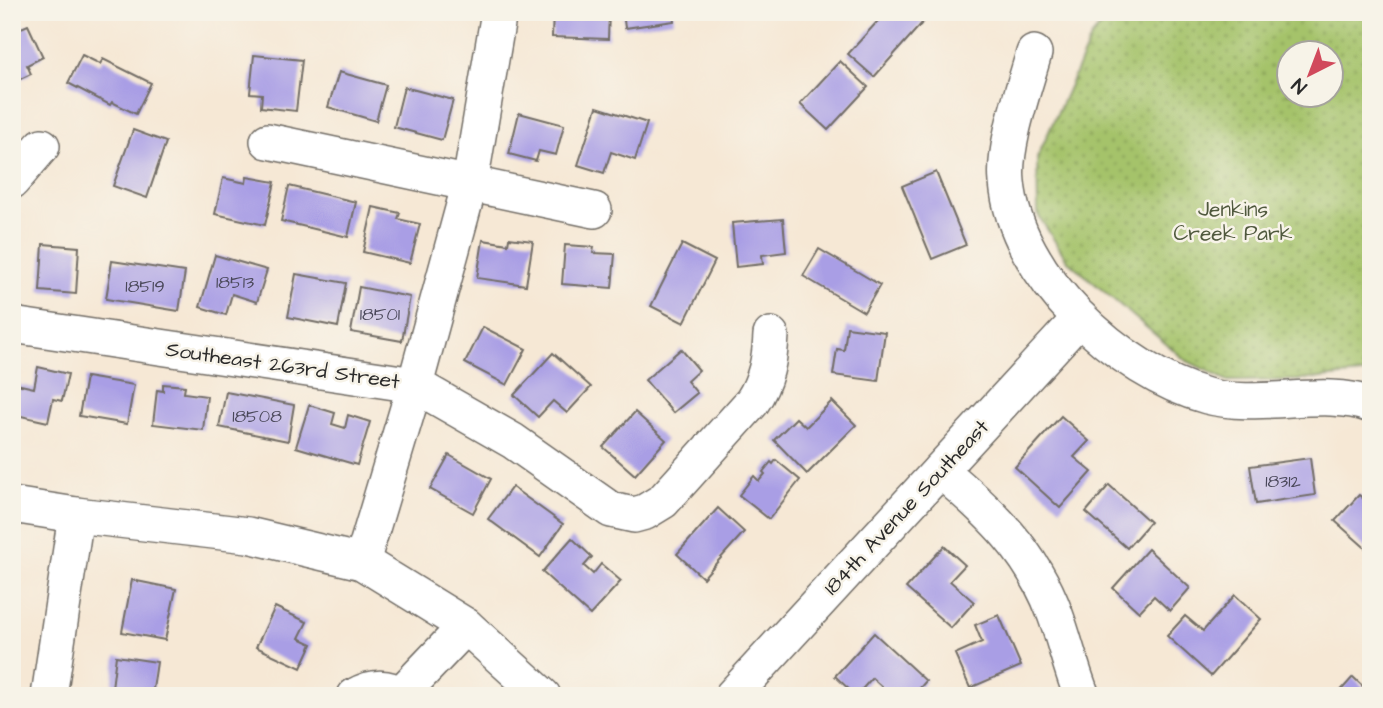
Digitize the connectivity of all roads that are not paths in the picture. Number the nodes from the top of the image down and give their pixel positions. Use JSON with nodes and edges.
{"nodes":[{"id":1,"x":499,"y":12,"type":"edge"},
{"id":2,"x":1034,"y":53,"type":"dead end"},
{"id":3,"x":268,"y":141,"type":"dead end"},
{"id":4,"x":42,"y":146,"type":"dead end"},
{"id":5,"x":12,"y":181,"type":"edge"},
{"id":6,"x":470,"y":183,"type":"junction"},
{"id":7,"x":594,"y":210,"type":"dead end"},
{"id":8,"x":1080,"y":318,"type":"junction"},
{"id":9,"x":12,"y":323,"type":"edge"},
{"id":10,"x":771,"y":335,"type":"dead end"},
{"id":11,"x":415,"y":385,"type":"junction"},
{"id":12,"x":1371,"y":405,"type":"edge"},
{"id":13,"x":940,"y":470,"type":"junction"},
{"id":14,"x":12,"y":505,"type":"edge"},
{"id":15,"x":76,"y":515,"type":"junction"},
{"id":16,"x":362,"y":562,"type":"junction"},
{"id":17,"x":466,"y":625,"type":"junction"},
{"id":18,"x":402,"y":695,"type":"edge"},
{"id":19,"x":49,"y":696,"type":"edge"},
{"id":20,"x":355,"y":696,"type":"edge"},
{"id":21,"x":543,"y":696,"type":"edge"},
{"id":22,"x":732,"y":696,"type":"edge"},
{"id":23,"x":1082,"y":696,"type":"edge"}],
"edges":[{"from":1,"to":6,"type":"street"},
{"from":2,"to":8,"type":"street"},
{"from":3,"to":6,"type":"street"},
{"from":4,"to":5,"type":"street"},
{"from":6,"to":7,"type":"street"},
{"from":6,"to":11,"type":"street"},
{"from":8,"to":12,"type":"street"},
{"from":8,"to":13,"type":"street","name":"184th Avenue Southeast"},
{"from":9,"to":11,"type":"street","name":"Southeast 263rd Street"},
{"from":10,"to":11,"type":"street","name":"Southeast 263rd Street"},
{"from":11,"to":16,"type":"street"},
{"from":13,"to":22,"type":"street","name":"184th Avenue Southeast"},
{"from":13,"to":23,"type":"street"},
{"from":14,"to":15,"type":"street"},
{"from":15,"to":16,"type":"street"},
{"from":15,"to":19,"type":"street"},
{"from":16,"to":17,"type":"street"},
{"from":17,"to":18,"type":"street"},
{"from":17,"to":21,"type":"street"},
{"from":18,"to":20,"type":"street"}]}
